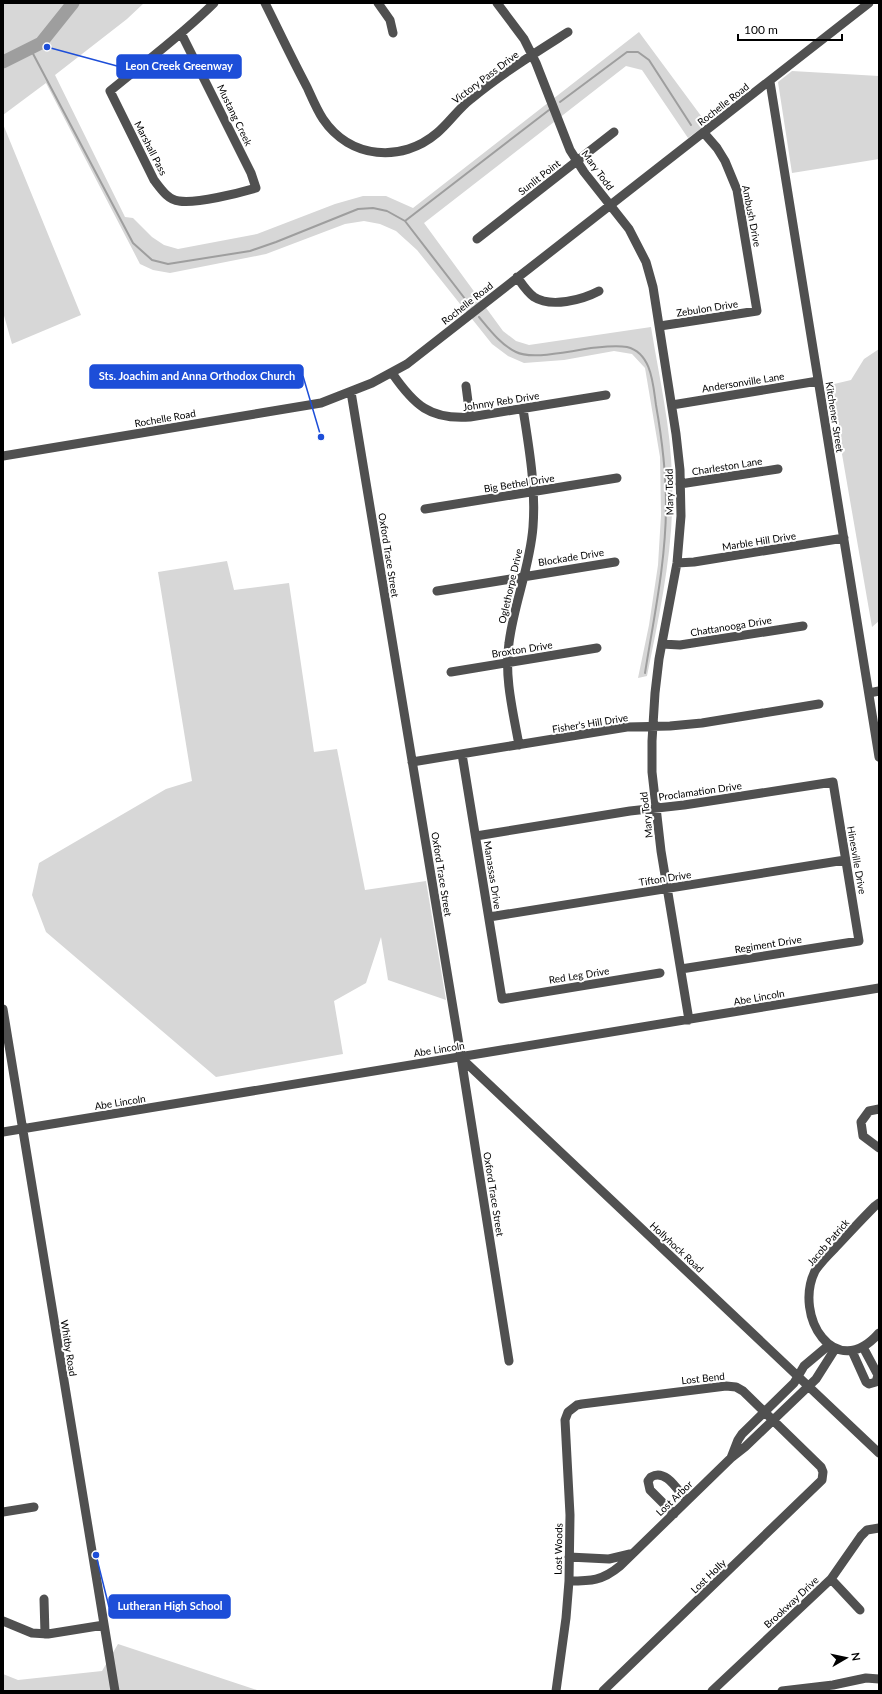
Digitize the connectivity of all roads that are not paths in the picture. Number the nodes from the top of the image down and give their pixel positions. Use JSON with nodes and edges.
{"nodes":[{"id":1,"x":214,"y":3,"type":"edge"},
{"id":2,"x":265,"y":3,"type":"edge"},
{"id":3,"x":378,"y":3,"type":"edge"},
{"id":4,"x":497,"y":3,"type":"edge"},
{"id":5,"x":869,"y":3,"type":"edge"},
{"id":6,"x":568,"y":32,"type":"dead end"},
{"id":7,"x":181,"y":33,"type":"junction"},
{"id":8,"x":393,"y":33,"type":"dead end"},
{"id":9,"x":532,"y":55,"type":"junction"},
{"id":10,"x":770,"y":82,"type":"junction"},
{"id":11,"x":614,"y":132,"type":"dead end"},
{"id":12,"x":704,"y":133,"type":"junction"},
{"id":13,"x":577,"y":161,"type":"junction"},
{"id":14,"x":256,"y":188,"type":"joint"},
{"id":15,"x":612,"y":205,"type":"junction"},
{"id":16,"x":477,"y":239,"type":"dead end"},
{"id":17,"x":517,"y":278,"type":"junction"},
{"id":18,"x":599,"y":292,"type":"dead end"},
{"id":19,"x":757,"y":311,"type":"joint"},
{"id":20,"x":660,"y":326,"type":"junction"},
{"id":21,"x":392,"y":373,"type":"junction"},
{"id":22,"x":818,"y":381,"type":"junction"},
{"id":23,"x":466,"y":386,"type":"dead end"},
{"id":24,"x":350,"y":392,"type":"junction"},
{"id":25,"x":606,"y":395,"type":"dead end"},
{"id":26,"x":672,"y":405,"type":"junction"},
{"id":27,"x":524,"y":409,"type":"junction"},
{"id":28,"x":470,"y":417,"type":"junction"},
{"id":29,"x":3,"y":456,"type":"edge"},
{"id":30,"x":778,"y":469,"type":"dead end"},
{"id":31,"x":617,"y":478,"type":"dead end"},
{"id":32,"x":680,"y":484,"type":"junction"},
{"id":33,"x":534,"y":492,"type":"junction"},
{"id":34,"x":425,"y":509,"type":"dead end"},
{"id":35,"x":844,"y":538,"type":"junction"},
{"id":36,"x":615,"y":562,"type":"dead end"},
{"id":37,"x":677,"y":563,"type":"junction"},
{"id":38,"x":526,"y":575,"type":"junction"},
{"id":39,"x":437,"y":591,"type":"dead end"},
{"id":40,"x":804,"y":626,"type":"dead end"},
{"id":41,"x":662,"y":644,"type":"junction"},
{"id":42,"x":597,"y":648,"type":"dead end"},
{"id":43,"x":508,"y":663,"type":"junction"},
{"id":44,"x":451,"y":672,"type":"dead end"},
{"id":45,"x":879,"y":691,"type":"edge"},
{"id":46,"x":869,"y":693,"type":"junction"},
{"id":47,"x":819,"y":704,"type":"dead end"},
{"id":48,"x":653,"y":727,"type":"junction"},
{"id":49,"x":519,"y":745,"type":"junction"},
{"id":50,"x":462,"y":754,"type":"junction"},
{"id":51,"x":879,"y":757,"type":"edge"},
{"id":52,"x":412,"y":762,"type":"junction"},
{"id":53,"x":832,"y":782,"type":"joint"},
{"id":54,"x":656,"y":808,"type":"junction"},
{"id":55,"x":476,"y":836,"type":"junction"},
{"id":56,"x":846,"y":860,"type":"junction"},
{"id":57,"x":667,"y":888,"type":"junction"},
{"id":58,"x":489,"y":917,"type":"junction"},
{"id":59,"x":859,"y":941,"type":"joint"},
{"id":60,"x":681,"y":969,"type":"junction"},
{"id":61,"x":660,"y":973,"type":"dead end"},
{"id":62,"x":879,"y":988,"type":"edge"},
{"id":63,"x":502,"y":999,"type":"joint"},
{"id":64,"x":3,"y":1009,"type":"edge"},
{"id":65,"x":689,"y":1020,"type":"junction"},
{"id":66,"x":460,"y":1057,"type":"junction"},
{"id":67,"x":879,"y":1109,"type":"edge"},
{"id":68,"x":23,"y":1129,"type":"junction"},
{"id":69,"x":3,"y":1132,"type":"edge"},
{"id":70,"x":879,"y":1148,"type":"edge"},
{"id":71,"x":879,"y":1203,"type":"edge"},
{"id":72,"x":879,"y":1333,"type":"edge"},
{"id":73,"x":832,"y":1347,"type":"junction"},
{"id":74,"x":863,"y":1347,"type":"junction"},
{"id":75,"x":852,"y":1351,"type":"junction"},
{"id":76,"x":817,"y":1356,"type":"junction"},
{"id":77,"x":509,"y":1361,"type":"dead end"},
{"id":78,"x":826,"y":1364,"type":"junction"},
{"id":79,"x":872,"y":1364,"type":"junction"},
{"id":80,"x":860,"y":1369,"type":"junction"},
{"id":81,"x":798,"y":1376,"type":"junction"},
{"id":82,"x":808,"y":1386,"type":"junction"},
{"id":83,"x":572,"y":1409,"type":"joint"},
{"id":84,"x":764,"y":1412,"type":"junction"},
{"id":85,"x":772,"y":1420,"type":"junction"},
{"id":86,"x":879,"y":1453,"type":"edge"},
{"id":87,"x":731,"y":1458,"type":"junction"},
{"id":88,"x":824,"y":1475,"type":"joint"},
{"id":89,"x":687,"y":1501,"type":"junction"},
{"id":90,"x":34,"y":1507,"type":"dead end"},
{"id":91,"x":3,"y":1512,"type":"edge"},
{"id":92,"x":674,"y":1514,"type":"junction"},
{"id":93,"x":879,"y":1528,"type":"edge"},
{"id":94,"x":632,"y":1554,"type":"junction"},
{"id":95,"x":569,"y":1557,"type":"junction"},
{"id":96,"x":831,"y":1579,"type":"junction"},
{"id":97,"x":568,"y":1581,"type":"junction"},
{"id":98,"x":44,"y":1599,"type":"dead end"},
{"id":99,"x":860,"y":1610,"type":"dead end"},
{"id":100,"x":3,"y":1621,"type":"edge"},
{"id":101,"x":104,"y":1625,"type":"junction"},
{"id":102,"x":45,"y":1634,"type":"junction"},
{"id":103,"x":879,"y":1679,"type":"edge"},
{"id":104,"x":115,"y":1691,"type":"edge"},
{"id":105,"x":556,"y":1691,"type":"edge"},
{"id":106,"x":603,"y":1691,"type":"edge"},
{"id":107,"x":713,"y":1691,"type":"edge"},
{"id":108,"x":782,"y":1691,"type":"edge"}],
"edges":[{"from":1,"to":7,"type":"street"},
{"from":2,"to":9,"type":"street","name":"Victory Pass Drive"},
{"from":3,"to":8,"type":"street"},
{"from":4,"to":9,"type":"street","name":"Mary Todd"},
{"from":5,"to":10,"type":"street","name":"Rochelle Road"},
{"from":6,"to":9,"type":"street","name":"Victory Pass Drive"},
{"from":7,"to":14,"type":"street","name":"Mustang Creek"},
{"from":7,"to":14,"type":"street","name":"Marshall Pass"},
{"from":9,"to":13,"type":"street","name":"Mary Todd"},
{"from":10,"to":12,"type":"street","name":"Rochelle Road"},
{"from":10,"to":22,"type":"street","name":"Kitchener Street"},
{"from":11,"to":13,"type":"street","name":"Sunlit Point"},
{"from":12,"to":15,"type":"street","name":"Rochelle Road"},
{"from":12,"to":19,"type":"street","name":"Ambush Drive"},
{"from":13,"to":15,"type":"street","name":"Mary Todd"},
{"from":13,"to":16,"type":"street","name":"Sunlit Point"},
{"from":15,"to":17,"type":"street","name":"Rochelle Road"},
{"from":15,"to":20,"type":"street","name":"Mary Todd"},
{"from":17,"to":18,"type":"street"},
{"from":17,"to":21,"type":"street","name":"Rochelle Road"},
{"from":19,"to":20,"type":"street","name":"Zebulon Drive"},
{"from":20,"to":26,"type":"street","name":"Mary Todd"},
{"from":21,"to":24,"type":"street","name":"Rochelle Road"},
{"from":21,"to":28,"type":"street","name":"Johnny Reb Drive"},
{"from":22,"to":26,"type":"street","name":"Andersonville Lane"},
{"from":22,"to":35,"type":"street","name":"Kitchener Street"},
{"from":23,"to":28,"type":"street"},
{"from":24,"to":29,"type":"street","name":"Rochelle Road"},
{"from":24,"to":52,"type":"street","name":"Oxford Trace Street"},
{"from":25,"to":27,"type":"street","name":"Johnny Reb Drive"},
{"from":26,"to":32,"type":"street","name":"Mary Todd"},
{"from":27,"to":28,"type":"street","name":"Johnny Reb Drive"},
{"from":27,"to":33,"type":"street","name":"Oglethorpe Drive"},
{"from":30,"to":32,"type":"street","name":"Charleston Lane"},
{"from":31,"to":33,"type":"street","name":"Big Bethel Drive"},
{"from":32,"to":37,"type":"street","name":"Mary Todd"},
{"from":33,"to":34,"type":"street","name":"Big Bethel Drive"},
{"from":33,"to":38,"type":"street","name":"Oglethorpe Drive"},
{"from":35,"to":37,"type":"street","name":"Marble Hill Drive"},
{"from":35,"to":46,"type":"street","name":"Kitchener Street"},
{"from":36,"to":38,"type":"street","name":"Blockade Drive"},
{"from":37,"to":41,"type":"street","name":"Mary Todd"},
{"from":38,"to":39,"type":"street","name":"Blockade Drive"},
{"from":38,"to":43,"type":"street","name":"Oglethorpe Drive"},
{"from":40,"to":41,"type":"street","name":"Chattanooga Drive"},
{"from":41,"to":48,"type":"street","name":"Mary Todd"},
{"from":42,"to":43,"type":"street","name":"Broxton Drive"},
{"from":43,"to":44,"type":"street","name":"Broxton Drive"},
{"from":43,"to":49,"type":"street","name":"Oglethorpe Drive"},
{"from":45,"to":46,"type":"street"},
{"from":46,"to":51,"type":"street","name":"Kitchener Street"},
{"from":47,"to":48,"type":"street","name":"Fisher's Hill Drive"},
{"from":48,"to":49,"type":"street","name":"Fisher's Hill Drive"},
{"from":48,"to":54,"type":"street","name":"Mary Todd"},
{"from":49,"to":50,"type":"street","name":"Fisher's Hill Drive"},
{"from":50,"to":52,"type":"street","name":"Fisher's Hill Drive"},
{"from":50,"to":55,"type":"street","name":"Manassas Drive"},
{"from":52,"to":66,"type":"street","name":"Oxford Trace Street"},
{"from":53,"to":54,"type":"street","name":"Proclamation Drive"},
{"from":53,"to":56,"type":"street","name":"Hinesville Drive"},
{"from":54,"to":55,"type":"street","name":"Proclamation Drive"},
{"from":54,"to":57,"type":"street","name":"Mary Todd"},
{"from":55,"to":58,"type":"street","name":"Manassas Drive"},
{"from":56,"to":57,"type":"street","name":"Tifton Drive"},
{"from":56,"to":59,"type":"street","name":"Hinesville Drive"},
{"from":57,"to":58,"type":"street","name":"Tifton Drive"},
{"from":57,"to":60,"type":"street","name":"Mary Todd"},
{"from":58,"to":63,"type":"street","name":"Manassas Drive"},
{"from":59,"to":60,"type":"street","name":"Regiment Drive"},
{"from":60,"to":65,"type":"street","name":"Mary Todd"},
{"from":61,"to":63,"type":"street","name":"Red Leg Drive"},
{"from":62,"to":65,"type":"street","name":"Abe Lincoln"},
{"from":64,"to":68,"type":"street","name":"Whitby Road"},
{"from":65,"to":66,"type":"street","name":"Abe Lincoln"},
{"from":66,"to":68,"type":"street","name":"Abe Lincoln"},
{"from":66,"to":77,"type":"street","name":"Oxford Trace Street"},
{"from":66,"to":81,"type":"street","name":"Hollyhock Road"},
{"from":67,"to":70,"type":"street"},
{"from":68,"to":69,"type":"street","name":"Abe Lincoln"},
{"from":68,"to":101,"type":"street","name":"Whitby Road"},
{"from":71,"to":73,"type":"street","name":"Jacob Patrick"},
{"from":72,"to":74,"type":"street"},
{"from":73,"to":75,"type":"street"},
{"from":73,"to":76,"type":"street"},
{"from":73,"to":78,"type":"street"},
{"from":74,"to":75,"type":"street"},
{"from":74,"to":79,"type":"street"},
{"from":75,"to":80,"type":"street"},
{"from":76,"to":78,"type":"street"},
{"from":76,"to":81,"type":"street"},
{"from":78,"to":82,"type":"street"},
{"from":79,"to":80,"type":"street"},
{"from":79,"to":80,"type":"street"},
{"from":81,"to":82,"type":"street","name":"Hollyhock Road"},
{"from":81,"to":84,"type":"street","name":"Lost Arbor"},
{"from":82,"to":85,"type":"street","name":"Lost Arbor"},
{"from":82,"to":86,"type":"street","name":"Hollyhock Road"},
{"from":83,"to":84,"type":"street","name":"Lost Bend"},
{"from":83,"to":95,"type":"street","name":"Lost Woods"},
{"from":84,"to":85,"type":"street","name":"Lost Bend"},
{"from":84,"to":87,"type":"street","name":"Lost Arbor"},
{"from":85,"to":87,"type":"street","name":"Lost Arbor"},
{"from":85,"to":88,"type":"street","name":"Lost Bend"},
{"from":87,"to":89,"type":"street","name":"Lost Arbor"},
{"from":88,"to":106,"type":"street","name":"Lost Holly"},
{"from":89,"to":92,"type":"street","name":"Lost Arbor"},
{"from":89,"to":92,"type":"street"},
{"from":90,"to":91,"type":"street"},
{"from":92,"to":94,"type":"street","name":"Lost Arbor"},
{"from":93,"to":96,"type":"street","name":"Brookway Drive"},
{"from":94,"to":95,"type":"street"},
{"from":94,"to":97,"type":"street","name":"Lost Arbor"},
{"from":95,"to":97,"type":"street","name":"Lost Woods"},
{"from":96,"to":99,"type":"street"},
{"from":96,"to":107,"type":"street","name":"Brookway Drive"},
{"from":97,"to":105,"type":"street","name":"Lost Woods"},
{"from":98,"to":102,"type":"street"},
{"from":100,"to":102,"type":"street"},
{"from":101,"to":102,"type":"street"},
{"from":101,"to":104,"type":"street","name":"Whitby Road"},
{"from":103,"to":108,"type":"street"}]}
